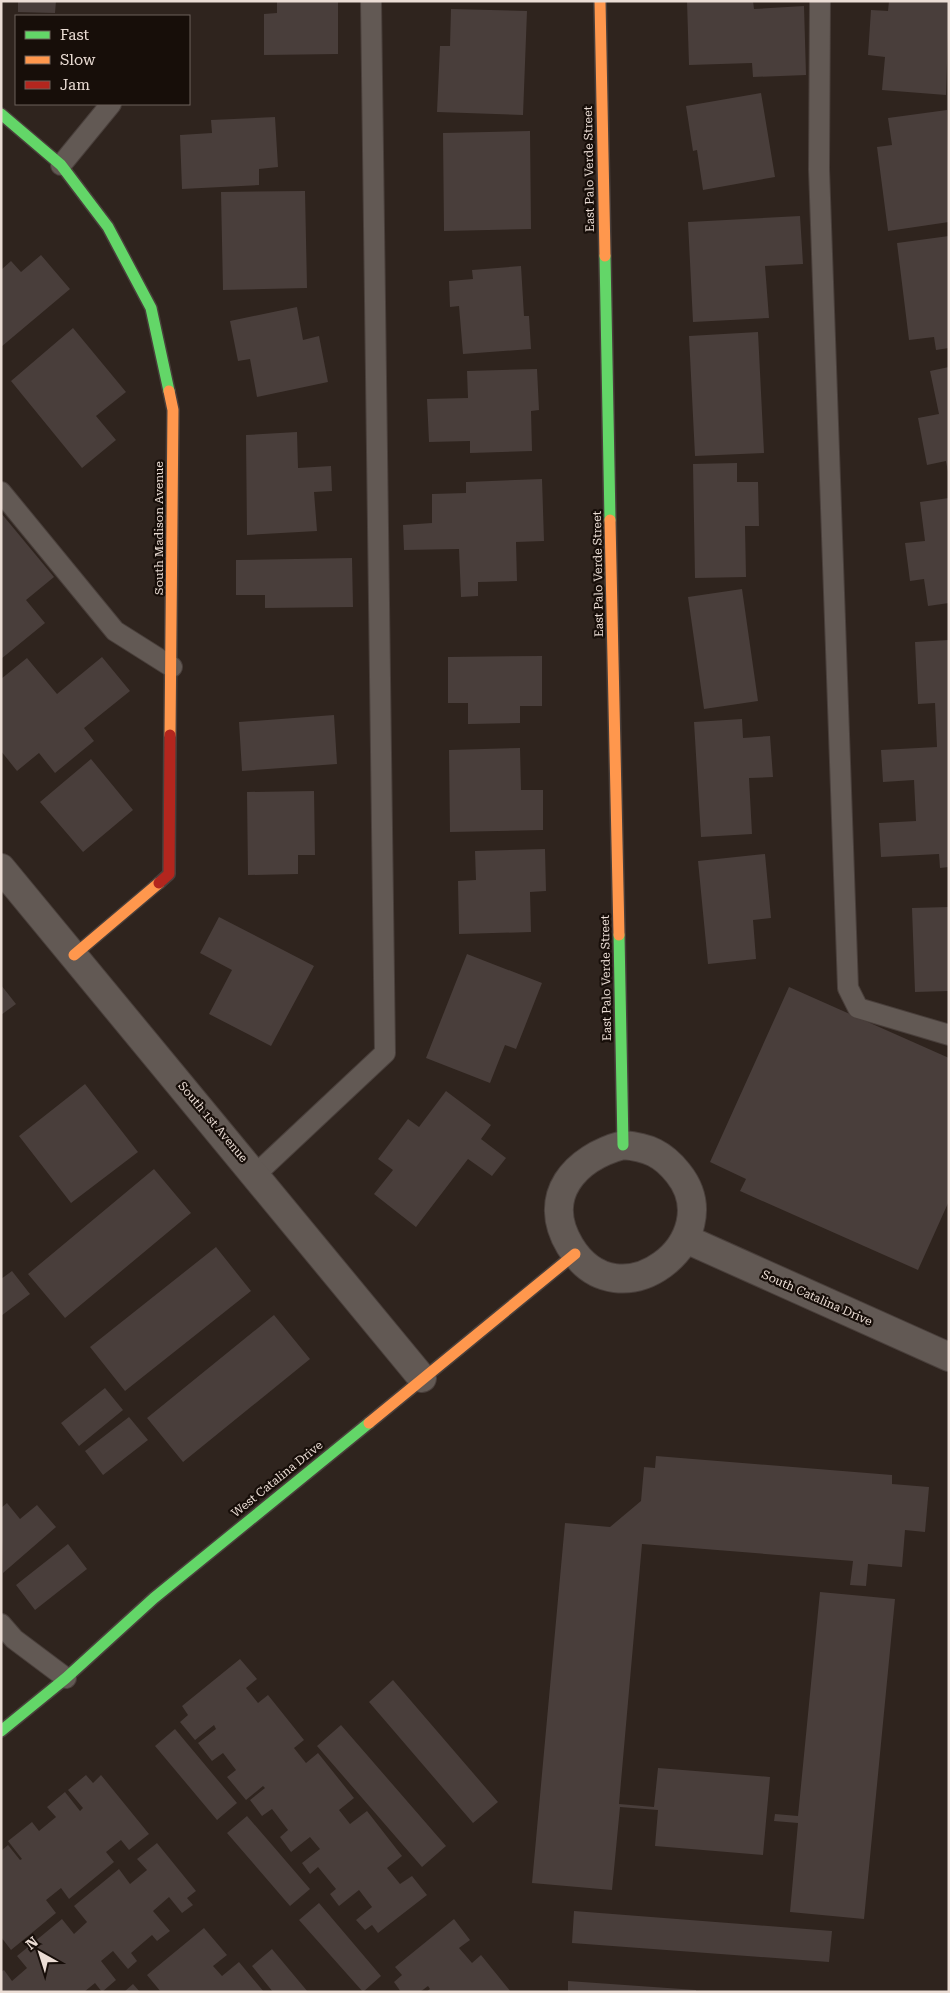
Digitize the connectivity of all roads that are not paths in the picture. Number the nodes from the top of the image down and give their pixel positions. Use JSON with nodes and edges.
{"nodes":[{"id":1,"x":371,"y":1,"type":"edge"},
{"id":2,"x":600,"y":1,"type":"edge"},
{"id":3,"x":820,"y":1,"type":"edge"},
{"id":4,"x":110,"y":105,"type":"edge"},
{"id":5,"x":1,"y":114,"type":"edge"},
{"id":6,"x":62,"y":165,"type":"junction"},
{"id":7,"x":1,"y":492,"type":"edge"},
{"id":8,"x":172,"y":668,"type":"junction"},
{"id":9,"x":1,"y":868,"type":"edge"},
{"id":10,"x":74,"y":956,"type":"junction"},
{"id":11,"x":949,"y":1035,"type":"edge"},
{"id":12,"x":624,"y":1145,"type":"junction"},
{"id":13,"x":256,"y":1174,"type":"junction"},
{"id":14,"x":686,"y":1239,"type":"junction"},
{"id":15,"x":575,"y":1254,"type":"junction"},
{"id":16,"x":949,"y":1357,"type":"edge"},
{"id":17,"x":422,"y":1378,"type":"junction"},
{"id":18,"x":1,"y":1624,"type":"edge"},
{"id":19,"x":66,"y":1678,"type":"junction"},
{"id":20,"x":1,"y":1731,"type":"edge"}],
"edges":[{"from":1,"to":13,"type":"lane"},
{"from":2,"to":12,"type":"street","name":"East Palo Verde Street"},
{"from":3,"to":11,"type":"lane"},
{"from":4,"to":6,"type":"lane"},
{"from":5,"to":6,"type":"street","name":"South Madison Avenue"},
{"from":6,"to":8,"type":"street","name":"South Madison Avenue"},
{"from":7,"to":8,"type":"lane"},
{"from":8,"to":10,"type":"street","name":"South Madison Avenue"},
{"from":9,"to":10,"type":"street","name":"South 1st Avenue"},
{"from":10,"to":13,"type":"street","name":"South 1st Avenue"},
{"from":12,"to":14,"type":"street"},
{"from":12,"to":15,"type":"street"},
{"from":13,"to":17,"type":"street","name":"South 1st Avenue"},
{"from":14,"to":15,"type":"street"},
{"from":14,"to":16,"type":"street","name":"South Catalina Drive"},
{"from":15,"to":17,"type":"street","name":"West Catalina Drive"},
{"from":17,"to":19,"type":"street","name":"West Catalina Drive"},
{"from":18,"to":19,"type":"lane"},
{"from":19,"to":20,"type":"street","name":"West Catalina Drive"}]}
